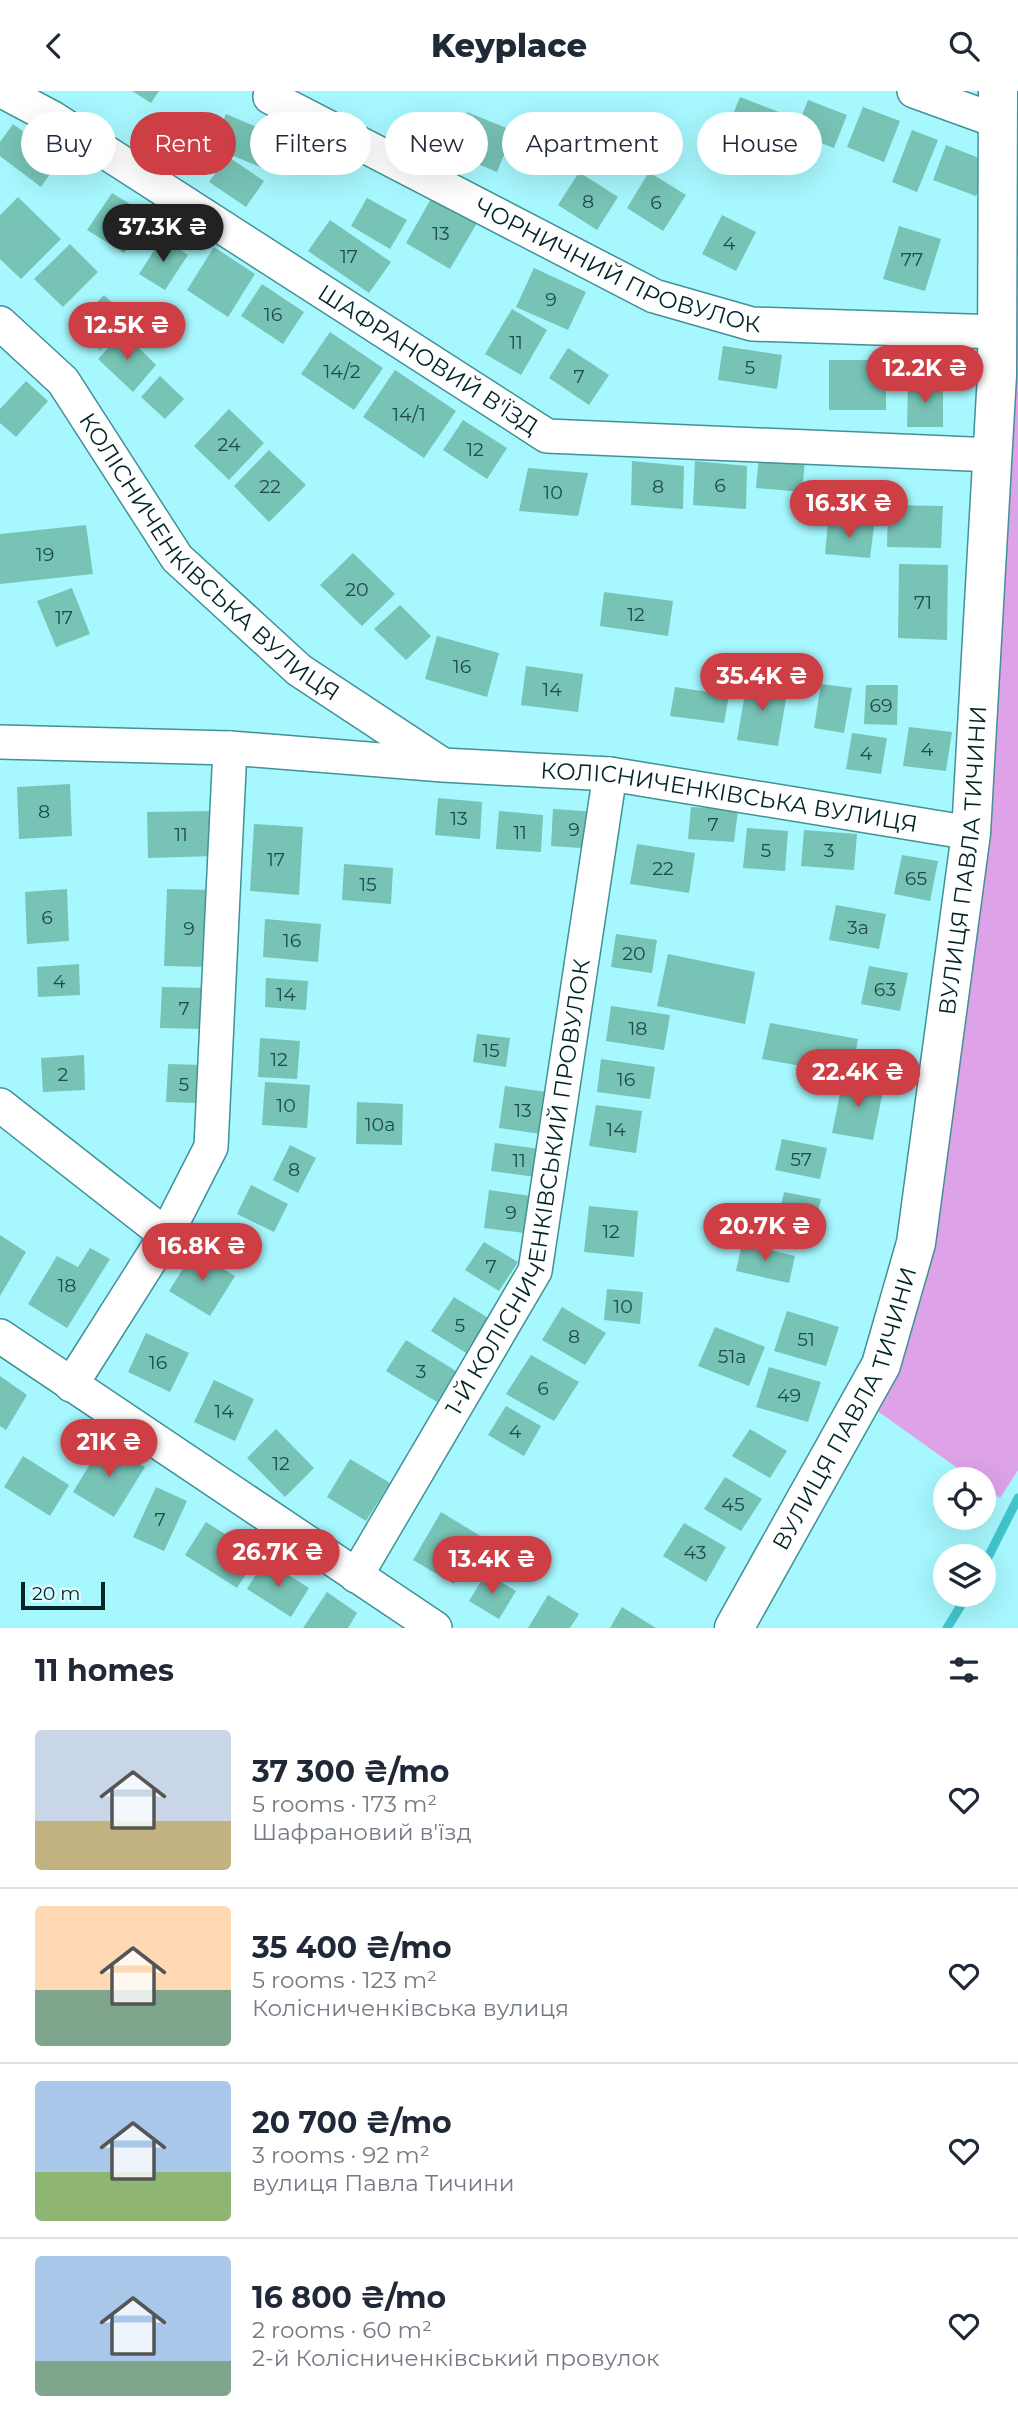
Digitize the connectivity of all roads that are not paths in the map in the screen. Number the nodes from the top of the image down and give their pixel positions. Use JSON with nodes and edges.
{"nodes":[{"id":1,"x":2,"y":91,"type":"edge"},
{"id":2,"x":271,"y":91,"type":"edge"},
{"id":3,"x":914,"y":91,"type":"edge"},
{"id":4,"x":998,"y":106,"type":"edge"},
{"id":5,"x":0,"y":323,"type":"edge"},
{"id":6,"x":999,"y":332,"type":"junction"},
{"id":7,"x":994,"y":455,"type":"junction"},
{"id":8,"x":0,"y":743,"type":"edge"},
{"id":9,"x":230,"y":748,"type":"junction"},
{"id":10,"x":443,"y":765,"type":"junction"},
{"id":11,"x":610,"y":774,"type":"junction"},
{"id":12,"x":971,"y":834,"type":"junction"},
{"id":13,"x":0,"y":1105,"type":"edge"},
{"id":14,"x":166,"y":1235,"type":"junction"},
{"id":15,"x":0,"y":1336,"type":"edge"},
{"id":16,"x":71,"y":1385,"type":"junction"},
{"id":17,"x":356,"y":1576,"type":"junction"},
{"id":18,"x":435,"y":1628,"type":"edge"},
{"id":19,"x":734,"y":1628,"type":"edge"}],
"edges":[{"from":1,"to":7,"type":"street","name":"ШАФРАНОВИЙ В'ЇЗД"},
{"from":2,"to":6,"type":"street","name":"ЧОРНИЧНИЙ ПРОВУЛОК"},
{"from":3,"to":4,"type":"street"},
{"from":4,"to":6,"type":"main road","name":"ВУЛИЦЯ ПАВЛА ТИЧИНИ"},
{"from":5,"to":10,"type":"street","name":"КОЛІСНИЧЕНКІВСЬКА ВУЛИЦЯ"},
{"from":6,"to":7,"type":"main road","name":"ВУЛИЦЯ ПАВЛА ТИЧИНИ"},
{"from":7,"to":12,"type":"main road","name":"ВУЛИЦЯ ПАВЛА ТИЧИНИ"},
{"from":8,"to":9,"type":"street","name":"КОЛІСНИЧЕНКІВСЬКА ВУЛИЦЯ"},
{"from":9,"to":10,"type":"street","name":"КОЛІСНИЧЕНКІВСЬКА ВУЛИЦЯ"},
{"from":9,"to":14,"type":"street"},
{"from":10,"to":11,"type":"street","name":"КОЛІСНИЧЕНКІВСЬКА ВУЛИЦЯ"},
{"from":11,"to":12,"type":"street","name":"КОЛІСНИЧЕНКІВСЬКА ВУЛИЦЯ"},
{"from":11,"to":17,"type":"street","name":"1-Й КОЛІСНИЧЕНКІВСЬКИЙ ПРОВУЛОК"},
{"from":12,"to":19,"type":"main road","name":"ВУЛИЦЯ ПАВЛА ТИЧИНИ"},
{"from":13,"to":14,"type":"street"},
{"from":14,"to":16,"type":"street"},
{"from":15,"to":16,"type":"street"},
{"from":16,"to":17,"type":"street"},
{"from":17,"to":18,"type":"street"}]}
